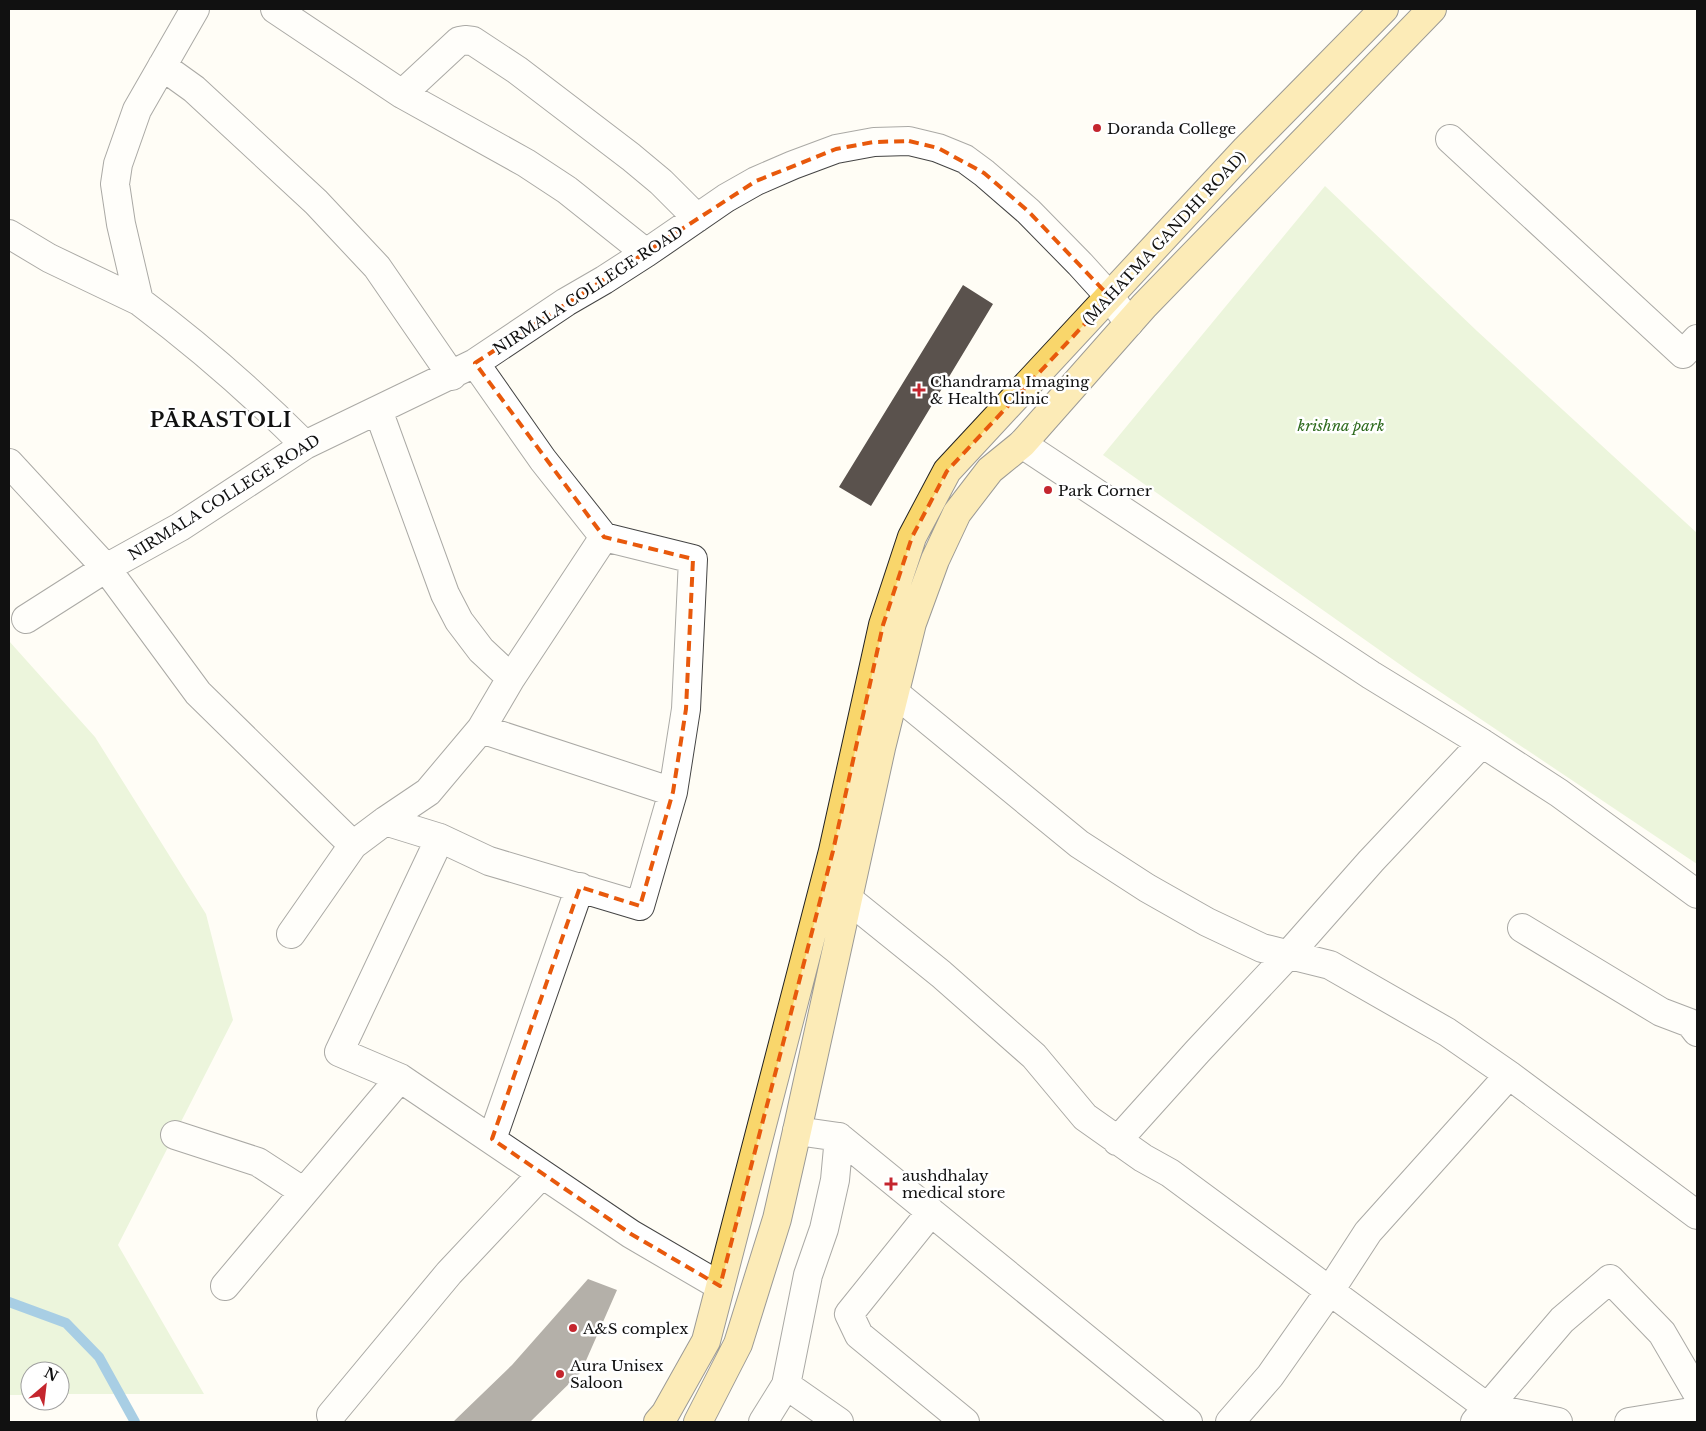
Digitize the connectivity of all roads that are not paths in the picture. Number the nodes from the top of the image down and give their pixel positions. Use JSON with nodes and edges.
{"nodes":[{"id":1,"x":195,"y":9,"type":"edge"},
{"id":2,"x":274,"y":9,"type":"edge"},
{"id":3,"x":1384,"y":9,"type":"edge"},
{"id":4,"x":1432,"y":9,"type":"edge"},
{"id":5,"x":162,"y":66,"type":"junction"},
{"id":6,"x":402,"y":94,"type":"junction"},
{"id":7,"x":1450,"y":138,"type":"dead end"},
{"id":8,"x":697,"y":218,"type":"junction"},
{"id":9,"x":9,"y":234,"type":"edge"},
{"id":10,"x":646,"y":253,"type":"junction"},
{"id":11,"x":1110,"y":297,"type":"junction"},
{"id":12,"x":139,"y":301,"type":"junction"},
{"id":13,"x":1129,"y":323,"type":"junction"},
{"id":14,"x":1697,"y":339,"type":"edge"},
{"id":15,"x":464,"y":370,"type":"junction"},
{"id":16,"x":378,"y":410,"type":"junction"},
{"id":17,"x":1022,"y":444,"type":"junction"},
{"id":18,"x":305,"y":445,"type":"junction"},
{"id":19,"x":9,"y":463,"type":"edge"},
{"id":20,"x":604,"y":537,"type":"junction"},
{"id":21,"x":106,"y":568,"type":"junction"},
{"id":22,"x":26,"y":619,"type":"dead end"},
{"id":23,"x":511,"y":678,"type":"junction"},
{"id":24,"x":895,"y":693,"type":"junction"},
{"id":25,"x":480,"y":729,"type":"junction"},
{"id":26,"x":1482,"y":743,"type":"junction"},
{"id":27,"x":673,"y":792,"type":"junction"},
{"id":28,"x":385,"y":821,"type":"junction"},
{"id":29,"x":440,"y":838,"type":"junction"},
{"id":30,"x":352,"y":845,"type":"junction"},
{"id":31,"x":580,"y":888,"type":"junction"},
{"id":32,"x":1697,"y":894,"type":"edge"},
{"id":33,"x":848,"y":899,"type":"junction"},
{"id":34,"x":1522,"y":928,"type":"dead end"},
{"id":35,"x":291,"y":934,"type":"dead end"},
{"id":36,"x":1288,"y":955,"type":"junction"},
{"id":37,"x":1697,"y":1032,"type":"edge"},
{"id":38,"x":1509,"y":1075,"type":"junction"},
{"id":39,"x":400,"y":1078,"type":"junction"},
{"id":40,"x":797,"y":1131,"type":"junction"},
{"id":41,"x":175,"y":1135,"type":"dead end"},
{"id":42,"x":839,"y":1136,"type":"junction"},
{"id":43,"x":492,"y":1139,"type":"junction"},
{"id":44,"x":1117,"y":1141,"type":"junction"},
{"id":45,"x":542,"y":1174,"type":"junction"},
{"id":46,"x":304,"y":1192,"type":"junction"},
{"id":47,"x":932,"y":1212,"type":"junction"},
{"id":48,"x":1697,"y":1215,"type":"edge"},
{"id":49,"x":225,"y":1286,"type":"dead end"},
{"id":50,"x":720,"y":1286,"type":"junction"},
{"id":51,"x":1329,"y":1292,"type":"junction"},
{"id":52,"x":786,"y":1386,"type":"junction"},
{"id":53,"x":1697,"y":1393,"type":"edge"},
{"id":54,"x":1697,"y":1411,"type":"edge"},
{"id":55,"x":331,"y":1415,"type":"dead end"},
{"id":56,"x":1481,"y":1415,"type":"edge"},
{"id":57,"x":658,"y":1422,"type":"edge"},
{"id":58,"x":698,"y":1422,"type":"edge"},
{"id":59,"x":763,"y":1422,"type":"edge"},
{"id":60,"x":839,"y":1422,"type":"edge"},
{"id":61,"x":965,"y":1422,"type":"edge"},
{"id":62,"x":1188,"y":1422,"type":"edge"},
{"id":63,"x":1230,"y":1422,"type":"edge"},
{"id":64,"x":1558,"y":1422,"type":"edge"},
{"id":65,"x":1629,"y":1422,"type":"edge"}],
"edges":[{"from":1,"to":5,"type":"street"},
{"from":2,"to":6,"type":"street"},
{"from":3,"to":11,"type":"main road","name":"(MAHATMA GANDHI ROAD)"},
{"from":4,"to":13,"type":"main road"},
{"from":5,"to":12,"type":"street"},
{"from":5,"to":15,"type":"street"},
{"from":6,"to":8,"type":"street"},
{"from":6,"to":10,"type":"street"},
{"from":7,"to":14,"type":"street"},
{"from":8,"to":10,"type":"street","name":"NIRMALA COLLEGE ROAD"},
{"from":8,"to":11,"type":"street","name":"NIRMALA COLLEGE ROAD"},
{"from":9,"to":12,"type":"street"},
{"from":10,"to":15,"type":"street","name":"NIRMALA COLLEGE ROAD"},
{"from":11,"to":13,"type":"street","name":"NIRMALA COLLEGE ROAD"},
{"from":11,"to":50,"type":"main road","name":"(MAHATMA GANDHI ROAD)"},
{"from":12,"to":18,"type":"street"},
{"from":13,"to":17,"type":"main road"},
{"from":15,"to":16,"type":"street","name":"NIRMALA COLLEGE ROAD"},
{"from":15,"to":20,"type":"street"},
{"from":16,"to":18,"type":"street","name":"NIRMALA COLLEGE ROAD"},
{"from":16,"to":23,"type":"street"},
{"from":17,"to":24,"type":"main road"},
{"from":17,"to":26,"type":"street"},
{"from":18,"to":21,"type":"street","name":"NIRMALA COLLEGE ROAD"},
{"from":19,"to":21,"type":"street"},
{"from":20,"to":23,"type":"street"},
{"from":20,"to":27,"type":"street"},
{"from":21,"to":22,"type":"street","name":"NIRMALA COLLEGE ROAD"},
{"from":21,"to":30,"type":"street"},
{"from":23,"to":25,"type":"street"},
{"from":24,"to":33,"type":"main road"},
{"from":24,"to":36,"type":"street"},
{"from":25,"to":27,"type":"street"},
{"from":25,"to":28,"type":"street"},
{"from":26,"to":32,"type":"street"},
{"from":26,"to":36,"type":"street"},
{"from":27,"to":31,"type":"street"},
{"from":28,"to":29,"type":"street"},
{"from":28,"to":30,"type":"street"},
{"from":29,"to":31,"type":"street"},
{"from":29,"to":39,"type":"street"},
{"from":30,"to":35,"type":"street"},
{"from":31,"to":43,"type":"street"},
{"from":33,"to":40,"type":"main road"},
{"from":33,"to":44,"type":"street"},
{"from":34,"to":37,"type":"street"},
{"from":36,"to":38,"type":"street"},
{"from":36,"to":44,"type":"street"},
{"from":38,"to":48,"type":"street"},
{"from":38,"to":51,"type":"street"},
{"from":39,"to":43,"type":"street"},
{"from":39,"to":46,"type":"street"},
{"from":40,"to":42,"type":"street"},
{"from":40,"to":58,"type":"main road"},
{"from":41,"to":46,"type":"street"},
{"from":42,"to":47,"type":"street"},
{"from":42,"to":52,"type":"street"},
{"from":43,"to":45,"type":"street"},
{"from":44,"to":51,"type":"street"},
{"from":45,"to":50,"type":"street"},
{"from":45,"to":55,"type":"street"},
{"from":46,"to":49,"type":"street"},
{"from":47,"to":61,"type":"street"},
{"from":47,"to":62,"type":"street"},
{"from":50,"to":57,"type":"main road","name":"(MAHATMA GANDHI ROAD)"},
{"from":51,"to":56,"type":"street"},
{"from":51,"to":63,"type":"street"},
{"from":52,"to":59,"type":"street"},
{"from":52,"to":60,"type":"street"},
{"from":53,"to":56,"type":"street"},
{"from":54,"to":65,"type":"street"},
{"from":56,"to":64,"type":"street"}]}
